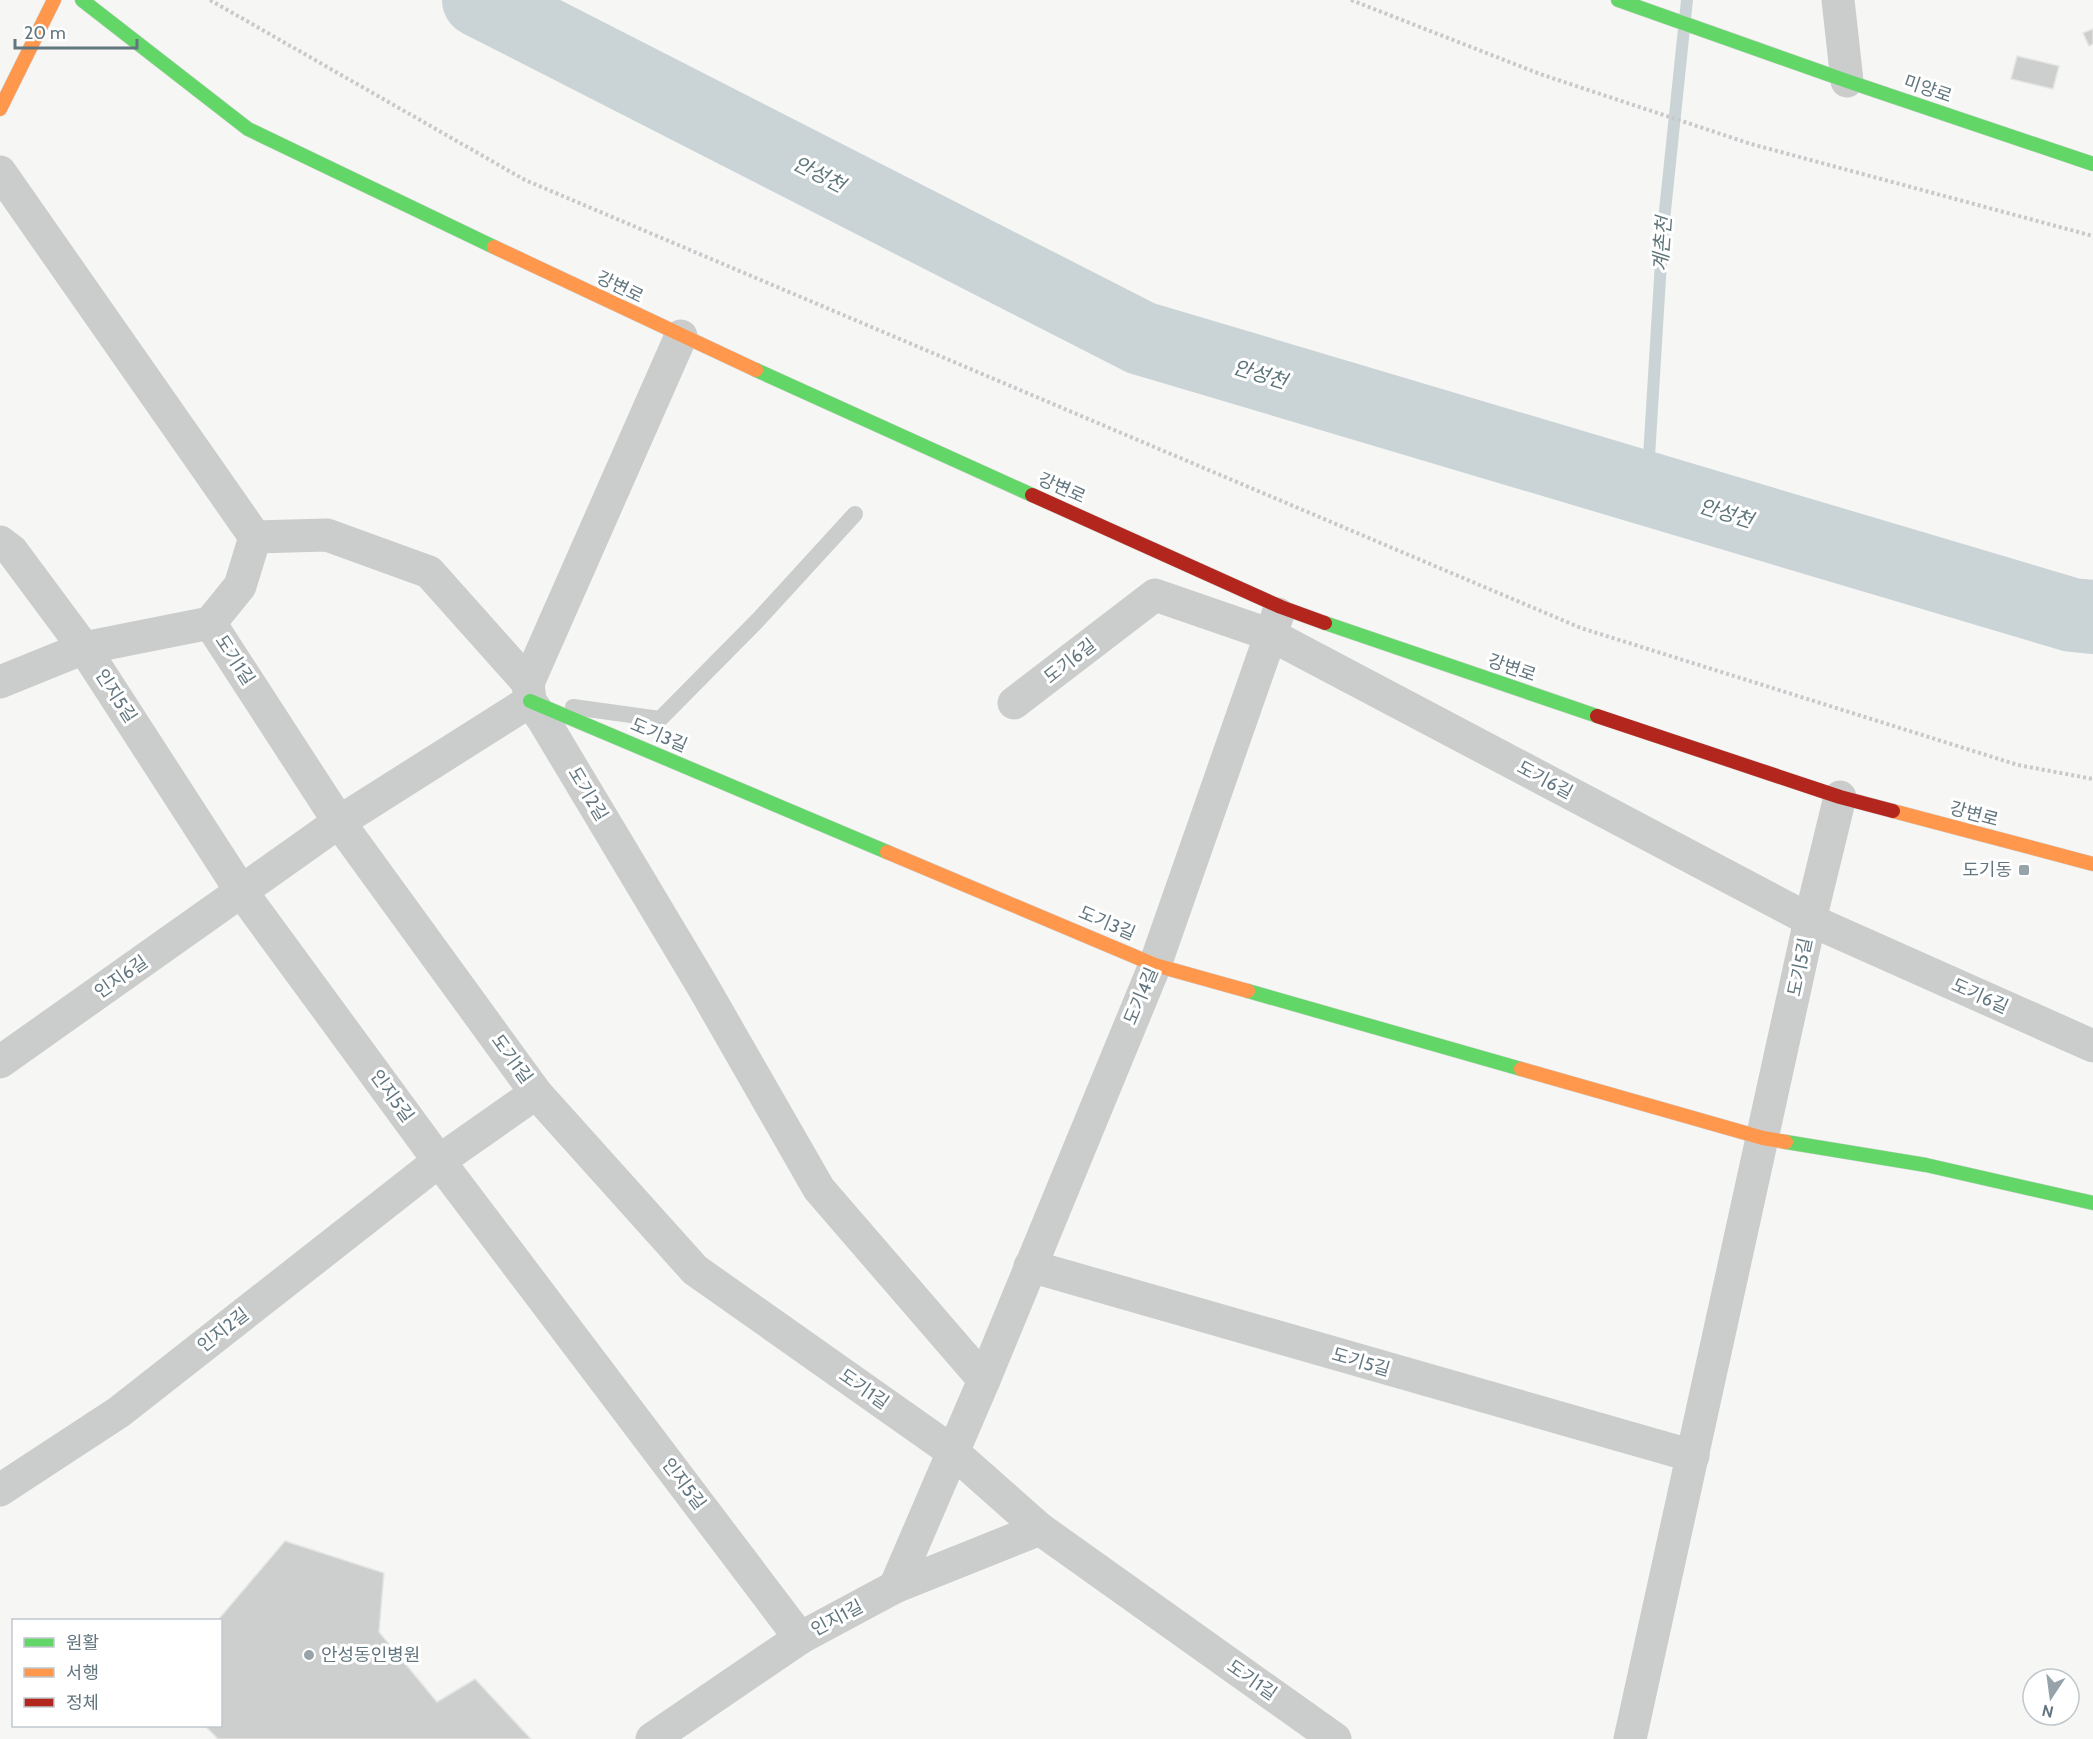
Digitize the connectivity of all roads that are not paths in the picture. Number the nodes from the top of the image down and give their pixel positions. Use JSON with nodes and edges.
{"nodes":[{"id":1,"x":54,"y":0,"type":"edge"},
{"id":2,"x":82,"y":0,"type":"edge"},
{"id":3,"x":1618,"y":0,"type":"edge"},
{"id":4,"x":1838,"y":0,"type":"edge"},
{"id":5,"x":1847,"y":81,"type":"junction"},
{"id":6,"x":0,"y":109,"type":"edge"},
{"id":7,"x":2093,"y":164,"type":"edge"},
{"id":8,"x":0,"y":172,"type":"edge"},
{"id":9,"x":681,"y":336,"type":"junction"},
{"id":10,"x":855,"y":514,"type":"dead end"},
{"id":11,"x":255,"y":537,"type":"junction"},
{"id":12,"x":0,"y":543,"type":"edge"},
{"id":13,"x":1276,"y":621,"type":"junction"},
{"id":14,"x":210,"y":623,"type":"junction"},
{"id":15,"x":84,"y":648,"type":"junction"},
{"id":16,"x":0,"y":682,"type":"edge"},
{"id":17,"x":529,"y":692,"type":"junction"},
{"id":18,"x":1014,"y":703,"type":"dead end"},
{"id":19,"x":1840,"y":797,"type":"junction"},
{"id":20,"x":339,"y":822,"type":"junction"},
{"id":21,"x":2093,"y":864,"type":"edge"},
{"id":22,"x":241,"y":891,"type":"junction"},
{"id":23,"x":1810,"y":920,"type":"junction"},
{"id":24,"x":1155,"y":965,"type":"junction"},
{"id":25,"x":2093,"y":1047,"type":"edge"},
{"id":26,"x":0,"y":1062,"type":"edge"},
{"id":27,"x":536,"y":1093,"type":"junction"},
{"id":28,"x":1762,"y":1138,"type":"junction"},
{"id":29,"x":439,"y":1161,"type":"junction"},
{"id":30,"x":2093,"y":1203,"type":"edge"},
{"id":31,"x":1030,"y":1266,"type":"junction"},
{"id":32,"x":984,"y":1380,"type":"junction"},
{"id":33,"x":953,"y":1452,"type":"junction"},
{"id":34,"x":1693,"y":1456,"type":"junction"},
{"id":35,"x":0,"y":1490,"type":"edge"},
{"id":36,"x":1040,"y":1529,"type":"junction"},
{"id":37,"x":895,"y":1587,"type":"junction"},
{"id":38,"x":800,"y":1638,"type":"junction"},
{"id":39,"x":651,"y":1739,"type":"edge"},
{"id":40,"x":1335,"y":1739,"type":"edge"},
{"id":41,"x":1630,"y":1739,"type":"edge"}],
"edges":[{"from":1,"to":6,"type":"street"},
{"from":2,"to":9,"type":"street","name":"강변로"},
{"from":3,"to":5,"type":"street","name":"미양로"},
{"from":4,"to":5,"type":"street"},
{"from":5,"to":7,"type":"street","name":"미양로"},
{"from":8,"to":11,"type":"street"},
{"from":9,"to":13,"type":"street","name":"강변로"},
{"from":9,"to":17,"type":"street"},
{"from":10,"to":17,"type":"lane","name":"도기3길"},
{"from":11,"to":14,"type":"street","name":"도기1길"},
{"from":11,"to":17,"type":"street","name":"도기2길"},
{"from":12,"to":15,"type":"street","name":"인지5길"},
{"from":13,"to":18,"type":"street","name":"도기6길"},
{"from":13,"to":19,"type":"street","name":"강변로"},
{"from":13,"to":23,"type":"street","name":"도기6길"},
{"from":13,"to":24,"type":"street","name":"도기4길"},
{"from":14,"to":15,"type":"street"},
{"from":14,"to":20,"type":"street","name":"도기1길"},
{"from":15,"to":16,"type":"street"},
{"from":15,"to":22,"type":"street","name":"인지5길"},
{"from":17,"to":20,"type":"street","name":"인지6길"},
{"from":17,"to":24,"type":"street","name":"도기3길"},
{"from":17,"to":32,"type":"street","name":"도기2길"},
{"from":19,"to":21,"type":"street","name":"강변로"},
{"from":19,"to":23,"type":"street","name":"도기5길"},
{"from":20,"to":22,"type":"street","name":"인지6길"},
{"from":20,"to":27,"type":"street","name":"도기1길"},
{"from":22,"to":26,"type":"street","name":"인지6길"},
{"from":22,"to":29,"type":"street","name":"인지5길"},
{"from":23,"to":25,"type":"street","name":"도기6길"},
{"from":23,"to":28,"type":"street","name":"도기5길"},
{"from":24,"to":28,"type":"street"},
{"from":24,"to":31,"type":"street","name":"도기4길"},
{"from":27,"to":29,"type":"street","name":"인지2길"},
{"from":27,"to":33,"type":"street","name":"도기1길"},
{"from":28,"to":30,"type":"street"},
{"from":28,"to":34,"type":"street","name":"도기5길"},
{"from":29,"to":35,"type":"street","name":"인지2길"},
{"from":29,"to":38,"type":"street","name":"인지5길"},
{"from":31,"to":32,"type":"street","name":"도기4길"},
{"from":31,"to":34,"type":"street","name":"도기5길"},
{"from":32,"to":33,"type":"street","name":"도기4길"},
{"from":33,"to":36,"type":"street","name":"도기1길"},
{"from":33,"to":37,"type":"street","name":"도기4길"},
{"from":34,"to":41,"type":"street","name":"도기5길"},
{"from":36,"to":37,"type":"street","name":"인지1길"},
{"from":36,"to":40,"type":"street","name":"도기1길"},
{"from":37,"to":38,"type":"street","name":"인지1길"},
{"from":38,"to":39,"type":"street","name":"인지1길"}]}
